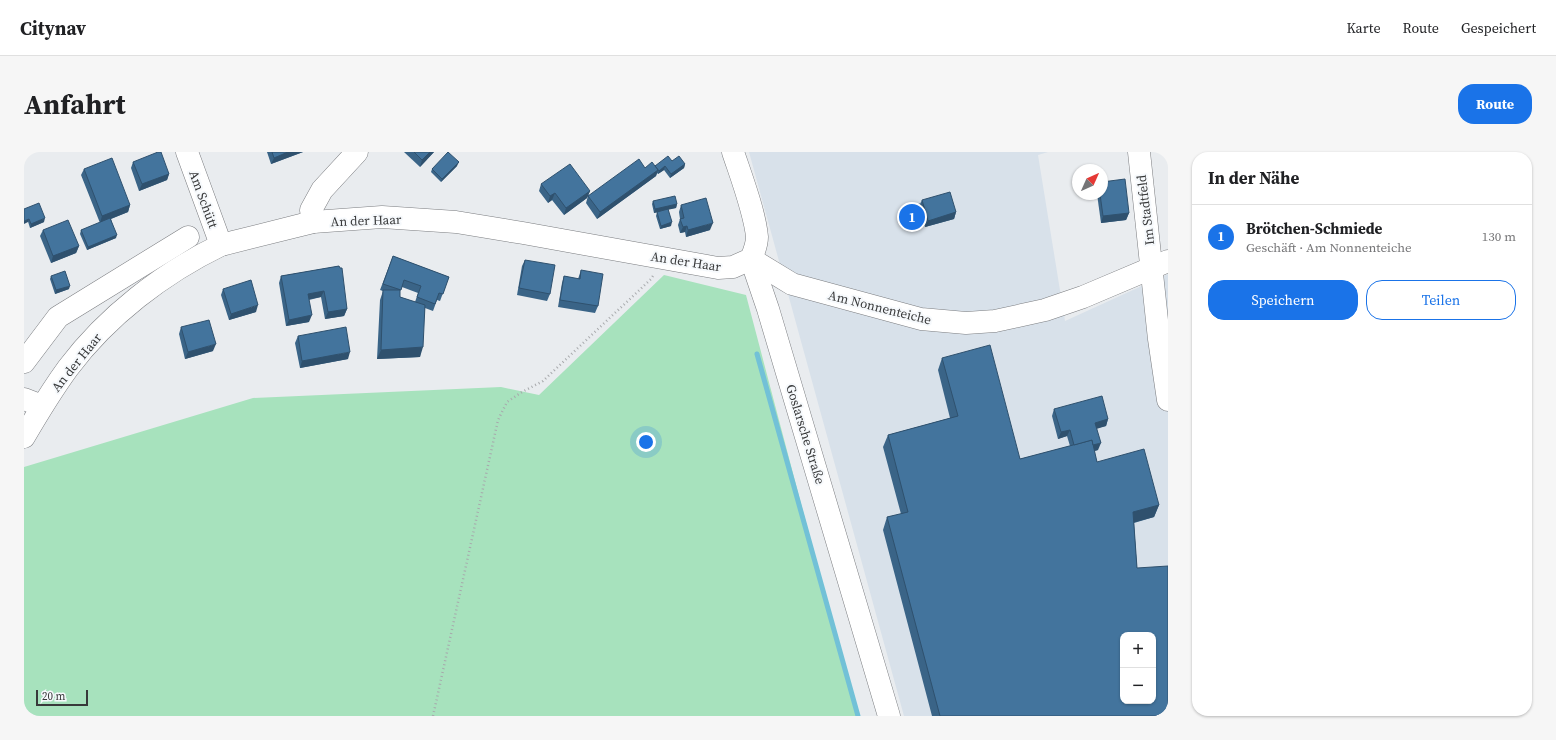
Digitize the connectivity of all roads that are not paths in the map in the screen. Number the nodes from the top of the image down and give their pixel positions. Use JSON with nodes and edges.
{"nodes":[{"id":1,"x":187,"y":152,"type":"edge"},
{"id":2,"x":357,"y":152,"type":"edge"},
{"id":3,"x":733,"y":152,"type":"edge"},
{"id":4,"x":1138,"y":152,"type":"edge"},
{"id":5,"x":312,"y":222,"type":"junction"},
{"id":6,"x":188,"y":236,"type":"dead end"},
{"id":7,"x":221,"y":245,"type":"junction"},
{"id":8,"x":751,"y":259,"type":"junction"},
{"id":9,"x":1160,"y":264,"type":"edge"},
{"id":10,"x":24,"y":362,"type":"edge"},
{"id":11,"x":1168,"y":400,"type":"edge"},
{"id":12,"x":33,"y":402,"type":"edge"},
{"id":13,"x":24,"y":437,"type":"edge"},
{"id":14,"x":889,"y":716,"type":"edge"}],
"edges":[{"from":1,"to":7,"type":"street","name":"Am Schütt"},
{"from":2,"to":5,"type":"street"},
{"from":3,"to":8,"type":"street"},
{"from":4,"to":9,"type":"street","name":"Im Stadtfeld"},
{"from":5,"to":7,"type":"street","name":"An der Haar"},
{"from":5,"to":8,"type":"street","name":"An der Haar"},
{"from":6,"to":10,"type":"street"},
{"from":7,"to":12,"type":"street","name":"An der Haar"},
{"from":8,"to":9,"type":"street","name":"Am Nonnenteiche"},
{"from":8,"to":14,"type":"street","name":"Goslarsche Straße"},
{"from":9,"to":11,"type":"street"},
{"from":12,"to":13,"type":"street","name":"An der Haar"}]}
